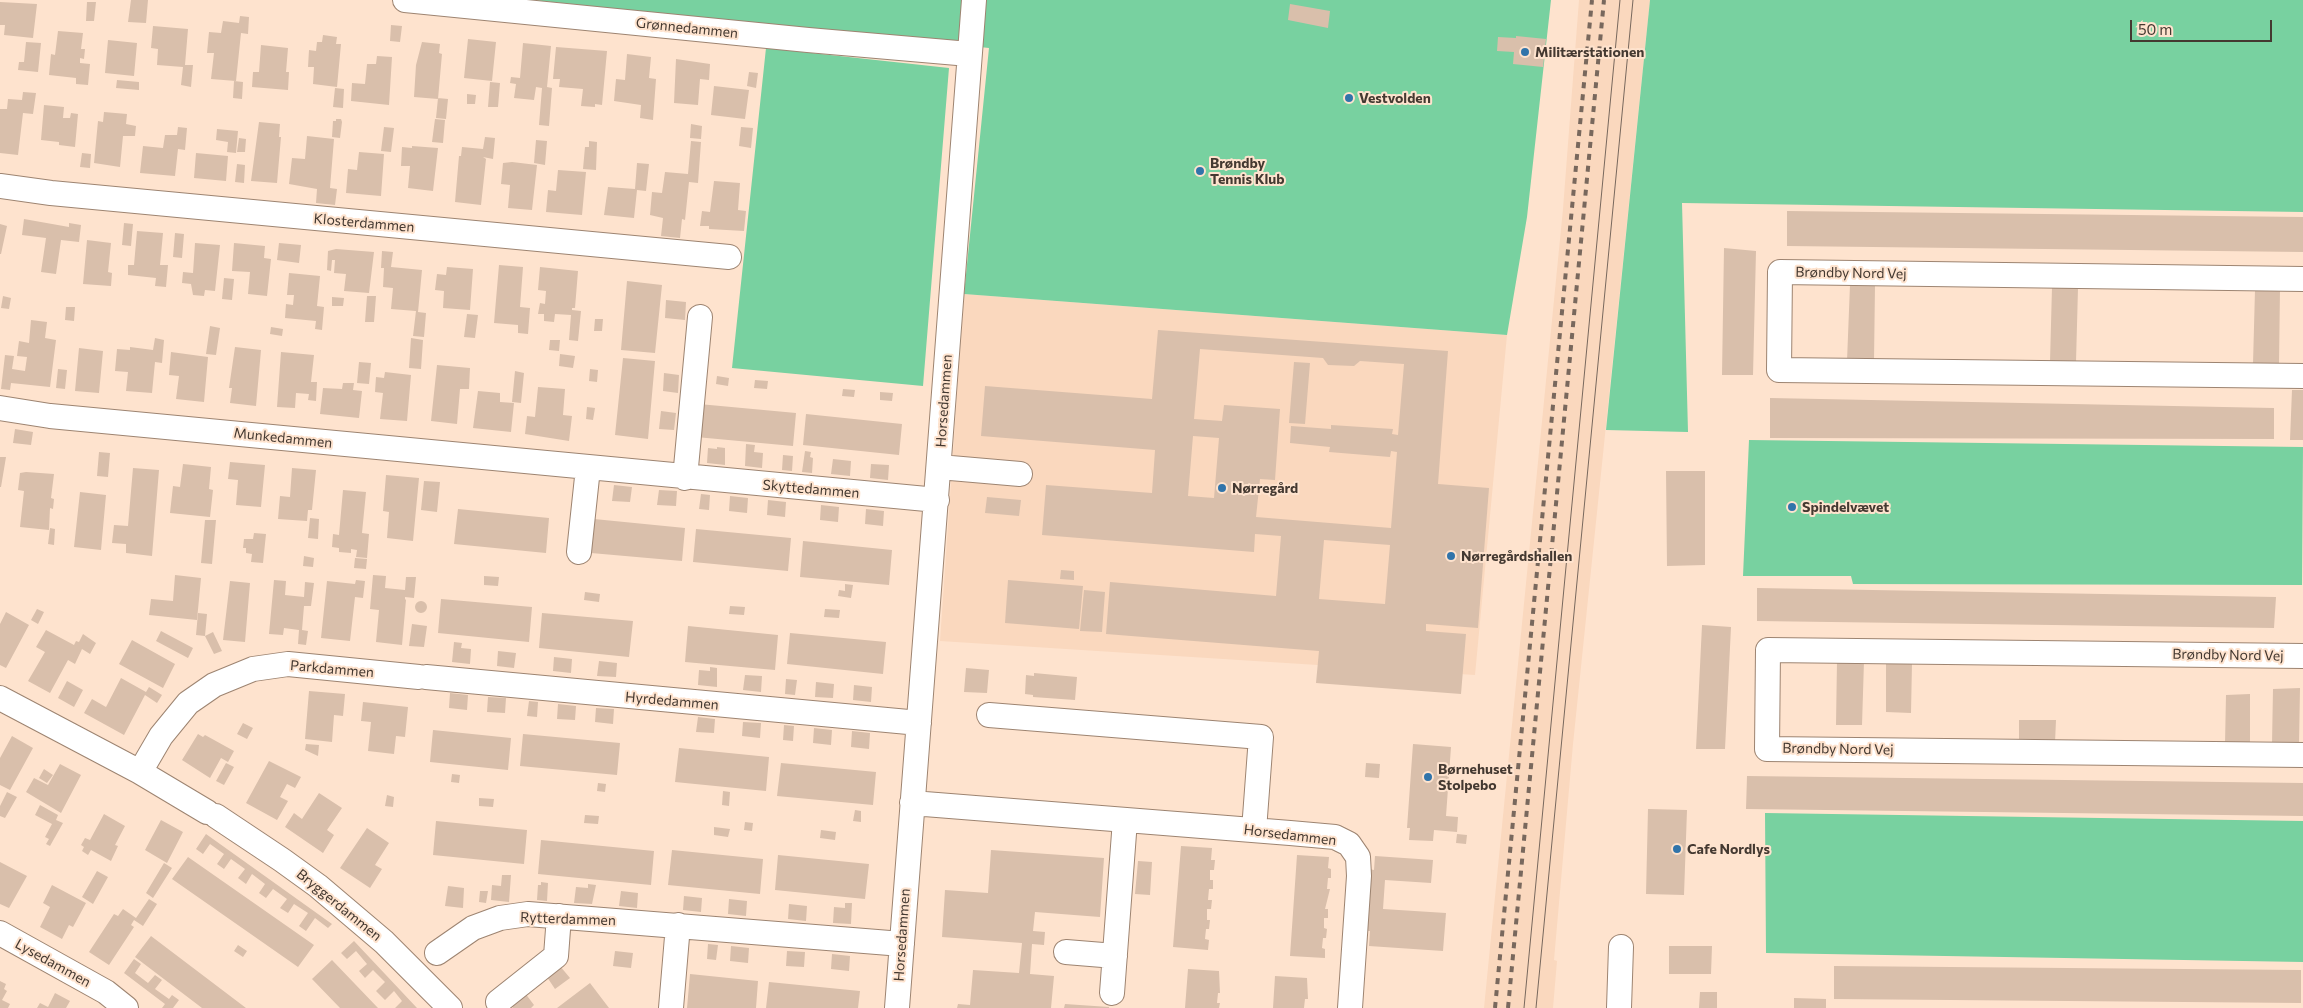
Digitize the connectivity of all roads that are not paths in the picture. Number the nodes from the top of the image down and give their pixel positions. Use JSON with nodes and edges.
{"nodes":[{"id":1,"x":405,"y":0,"type":"edge"},
{"id":2,"x":974,"y":0,"type":"edge"},
{"id":3,"x":969,"y":54,"type":"junction"},
{"id":4,"x":0,"y":186,"type":"edge"},
{"id":5,"x":729,"y":257,"type":"dead end"},
{"id":6,"x":2303,"y":279,"type":"edge"},
{"id":7,"x":700,"y":317,"type":"dead end"},
{"id":8,"x":2303,"y":376,"type":"edge"},
{"id":9,"x":0,"y":408,"type":"edge"},
{"id":10,"x":578,"y":467,"type":"junction"},
{"id":11,"x":939,"y":468,"type":"junction"},
{"id":12,"x":1020,"y":474,"type":"dead end"},
{"id":13,"x":684,"y":478,"type":"junction"},
{"id":14,"x":936,"y":500,"type":"junction"},
{"id":15,"x":579,"y":552,"type":"dead end"},
{"id":16,"x":2303,"y":656,"type":"edge"},
{"id":17,"x":423,"y":677,"type":"joint"},
{"id":18,"x":0,"y":698,"type":"edge"},
{"id":19,"x":989,"y":715,"type":"dead end"},
{"id":20,"x":919,"y":723,"type":"junction"},
{"id":21,"x":2303,"y":755,"type":"edge"},
{"id":22,"x":140,"y":772,"type":"junction"},
{"id":23,"x":912,"y":803,"type":"junction"},
{"id":24,"x":1124,"y":820,"type":"junction"},
{"id":25,"x":1254,"y":830,"type":"junction"},
{"id":26,"x":559,"y":916,"type":"junction"},
{"id":27,"x":678,"y":925,"type":"junction"},
{"id":28,"x":0,"y":933,"type":"edge"},
{"id":29,"x":902,"y":944,"type":"junction"},
{"id":30,"x":1621,"y":947,"type":"dead end"},
{"id":31,"x":437,"y":952,"type":"dead end"},
{"id":32,"x":1066,"y":952,"type":"dead end"},
{"id":33,"x":1115,"y":956,"type":"junction"},
{"id":34,"x":1112,"y":993,"type":"dead end"},
{"id":35,"x":498,"y":1002,"type":"dead end"},
{"id":36,"x":126,"y":1008,"type":"edge"},
{"id":37,"x":450,"y":1008,"type":"edge"},
{"id":38,"x":671,"y":1008,"type":"edge"},
{"id":39,"x":897,"y":1008,"type":"edge"},
{"id":40,"x":1350,"y":1008,"type":"edge"},
{"id":41,"x":1619,"y":1008,"type":"edge"}],
"edges":[{"from":1,"to":3,"type":"street","name":"Grønnedammen"},
{"from":2,"to":3,"type":"street","name":"Horsedammen"},
{"from":3,"to":11,"type":"street","name":"Horsedammen"},
{"from":4,"to":5,"type":"street","name":"Klosterdammen"},
{"from":6,"to":8,"type":"street","name":"Brøndby Nord Vej"},
{"from":7,"to":13,"type":"street"},
{"from":9,"to":10,"type":"street","name":"Munkedammen"},
{"from":10,"to":13,"type":"street","name":"Skyttedammen"},
{"from":10,"to":15,"type":"street"},
{"from":11,"to":12,"type":"street"},
{"from":11,"to":14,"type":"street","name":"Horsedammen"},
{"from":13,"to":14,"type":"street","name":"Skyttedammen"},
{"from":14,"to":20,"type":"street","name":"Horsedammen"},
{"from":16,"to":21,"type":"street","name":"Brøndby Nord Vej"},
{"from":17,"to":20,"type":"street","name":"Hyrdedammen"},
{"from":17,"to":22,"type":"street","name":"Parkdammen"},
{"from":18,"to":22,"type":"street"},
{"from":19,"to":25,"type":"street"},
{"from":20,"to":23,"type":"street","name":"Horsedammen"},
{"from":22,"to":37,"type":"street","name":"Bryggerdammen"},
{"from":23,"to":24,"type":"street","name":"Horsedammen"},
{"from":23,"to":29,"type":"street","name":"Horsedammen"},
{"from":24,"to":25,"type":"street","name":"Horsedammen"},
{"from":24,"to":33,"type":"street"},
{"from":25,"to":40,"type":"street","name":"Horsedammen"},
{"from":26,"to":27,"type":"street","name":"Rytterdammen"},
{"from":26,"to":31,"type":"street","name":"Rytterdammen"},
{"from":26,"to":35,"type":"street"},
{"from":27,"to":29,"type":"street","name":"Rytterdammen"},
{"from":27,"to":38,"type":"street"},
{"from":28,"to":36,"type":"street","name":"Lysedammen"},
{"from":29,"to":39,"type":"street","name":"Horsedammen"},
{"from":30,"to":41,"type":"street"},
{"from":32,"to":33,"type":"street"},
{"from":33,"to":34,"type":"street"}]}
